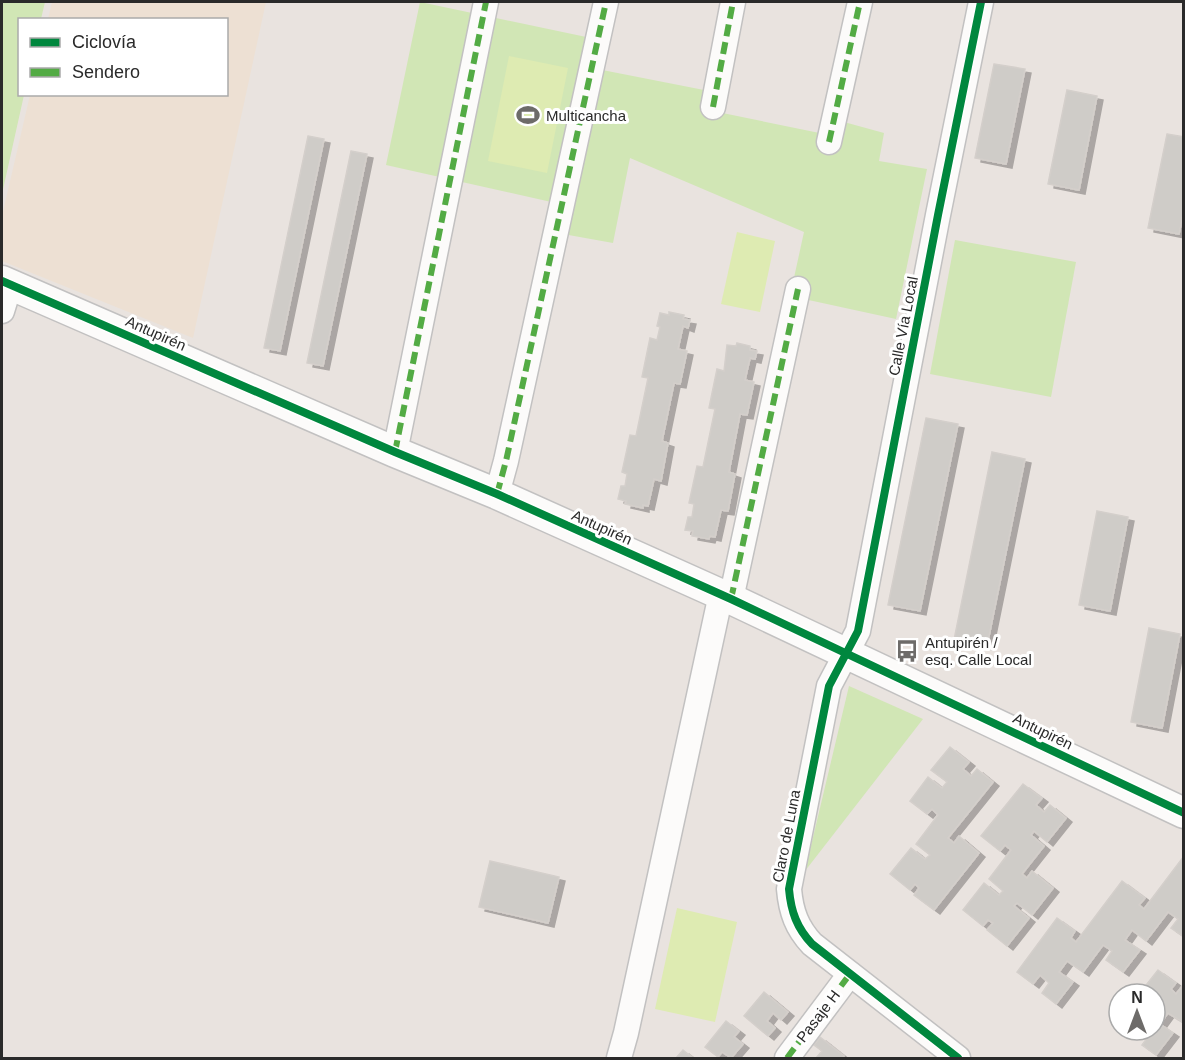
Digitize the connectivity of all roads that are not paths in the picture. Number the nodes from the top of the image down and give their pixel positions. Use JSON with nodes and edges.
{"nodes":[{"id":1,"x":486,"y":2,"type":"edge"},
{"id":2,"x":606,"y":2,"type":"edge"},
{"id":3,"x":733,"y":2,"type":"edge"},
{"id":4,"x":860,"y":2,"type":"edge"},
{"id":5,"x":981,"y":2,"type":"edge"},
{"id":6,"x":713,"y":107,"type":"dead end"},
{"id":7,"x":829,"y":142,"type":"dead end"},
{"id":8,"x":798,"y":289,"type":"dead end"},
{"id":9,"x":4,"y":292,"type":"edge"},
{"id":10,"x":394,"y":452,"type":"junction"},
{"id":11,"x":497,"y":494,"type":"junction"},
{"id":12,"x":726,"y":596,"type":"junction"},
{"id":13,"x":846,"y":654,"type":"junction"},
{"id":14,"x":1184,"y":813,"type":"edge"},
{"id":15,"x":850,"y":974,"type":"junction"},
{"id":16,"x":954,"y":1057,"type":"edge"},
{"id":17,"x":619,"y":1059,"type":"edge"},
{"id":18,"x":786,"y":1059,"type":"edge"}],
"edges":[{"from":1,"to":10,"type":"street"},
{"from":2,"to":11,"type":"street"},
{"from":3,"to":6,"type":"street"},
{"from":4,"to":7,"type":"street"},
{"from":5,"to":13,"type":"street","name":"Calle Vía Local"},
{"from":8,"to":12,"type":"street"},
{"from":9,"to":10,"type":"street","name":"Antupirén"},
{"from":10,"to":11,"type":"street","name":"Antupirén"},
{"from":11,"to":12,"type":"street","name":"Antupirén"},
{"from":12,"to":13,"type":"street","name":"Antupirén"},
{"from":12,"to":17,"type":"street"},
{"from":13,"to":14,"type":"street","name":"Antupirén"},
{"from":13,"to":15,"type":"street","name":"Claro de Luna"},
{"from":15,"to":16,"type":"street","name":"Claro de Luna"},
{"from":15,"to":18,"type":"street","name":"Pasaje H"}]}
